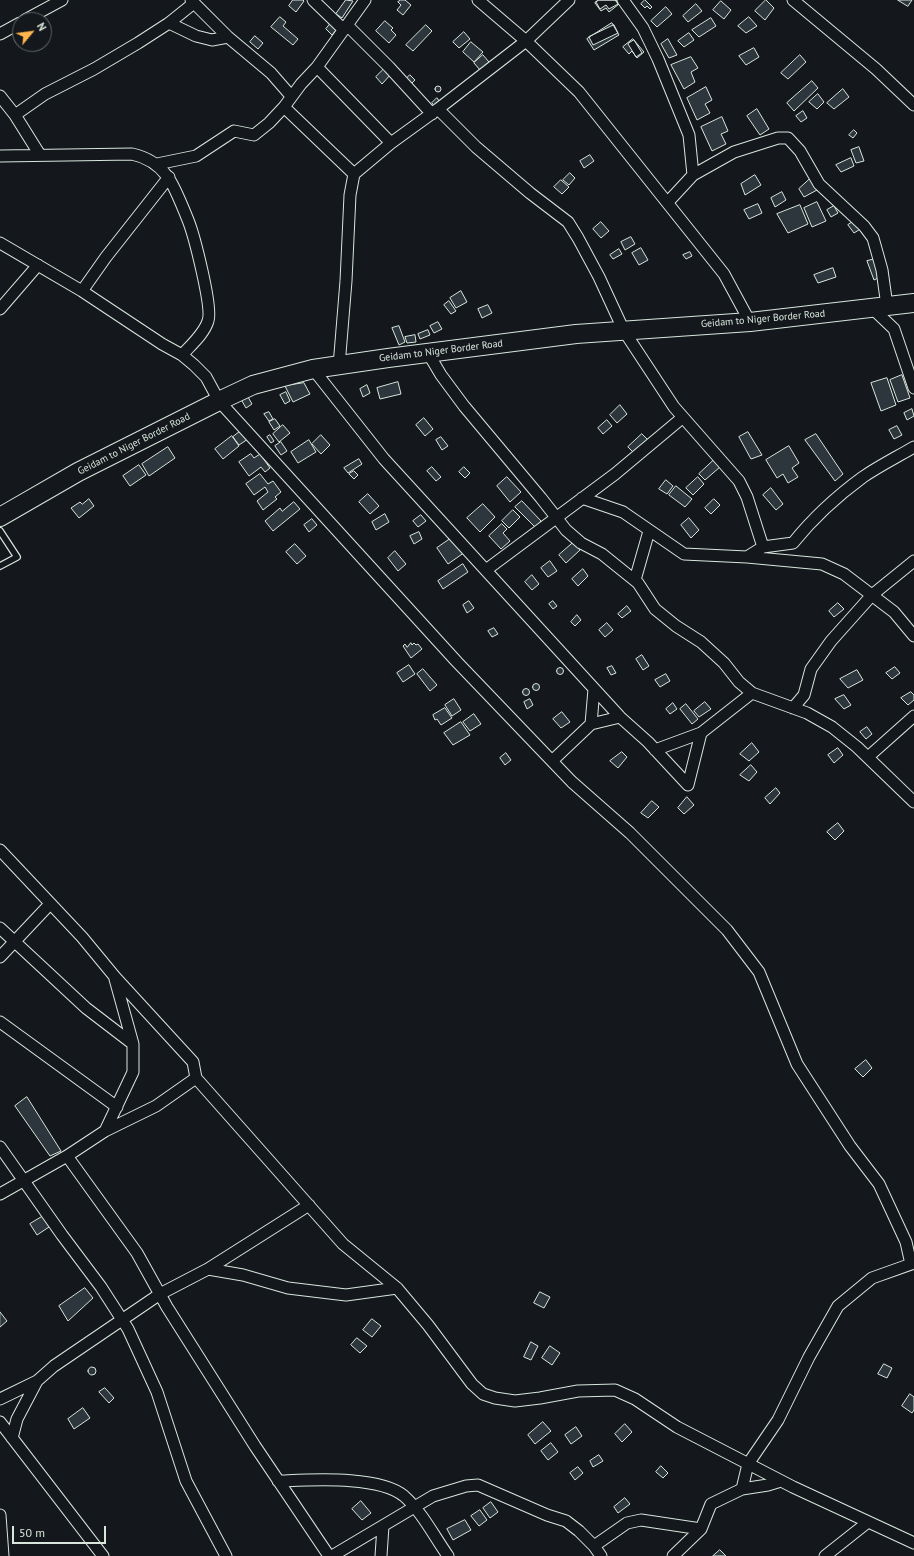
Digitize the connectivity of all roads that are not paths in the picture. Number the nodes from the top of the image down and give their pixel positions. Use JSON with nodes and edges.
{"nodes":[{"id":1,"x":62,"y":0,"type":"edge"},
{"id":2,"x":313,"y":0,"type":"edge"},
{"id":3,"x":365,"y":0,"type":"edge"},
{"id":4,"x":478,"y":0,"type":"edge"},
{"id":5,"x":569,"y":0,"type":"edge"},
{"id":6,"x":623,"y":0,"type":"edge"},
{"id":7,"x":793,"y":0,"type":"edge"},
{"id":8,"x":193,"y":2,"type":"edge"},
{"id":9,"x":40,"y":12,"type":"edge"},
{"id":10,"x":169,"y":23,"type":"junction"},
{"id":11,"x":12,"y":27,"type":"edge"},
{"id":12,"x":345,"y":28,"type":"junction"},
{"id":13,"x":0,"y":34,"type":"edge"},
{"id":14,"x":228,"y":37,"type":"junction"},
{"id":15,"x":526,"y":41,"type":"junction"},
{"id":16,"x":317,"y":67,"type":"junction"},
{"id":17,"x":0,"y":96,"type":"edge"},
{"id":18,"x":291,"y":96,"type":"junction"},
{"id":19,"x":914,"y":105,"type":"edge"},
{"id":20,"x":284,"y":107,"type":"junction"},
{"id":21,"x":435,"y":111,"type":"junction"},
{"id":22,"x":15,"y":115,"type":"junction"},
{"id":23,"x":391,"y":143,"type":"junction"},
{"id":24,"x":40,"y":155,"type":"junction"},
{"id":25,"x":0,"y":156,"type":"edge"},
{"id":26,"x":157,"y":164,"type":"junction"},
{"id":27,"x":354,"y":174,"type":"junction"},
{"id":28,"x":693,"y":175,"type":"junction"},
{"id":29,"x":168,"y":177,"type":"junction"},
{"id":30,"x":668,"y":202,"type":"junction"},
{"id":31,"x":0,"y":243,"type":"edge"},
{"id":32,"x":38,"y":265,"type":"junction"},
{"id":33,"x":82,"y":291,"type":"junction"},
{"id":34,"x":914,"y":303,"type":"edge"},
{"id":35,"x":880,"y":307,"type":"junction"},
{"id":36,"x":0,"y":309,"type":"edge"},
{"id":37,"x":750,"y":322,"type":"junction"},
{"id":38,"x":624,"y":331,"type":"junction"},
{"id":39,"x":428,"y":353,"type":"junction"},
{"id":40,"x":182,"y":355,"type":"junction"},
{"id":41,"x":339,"y":366,"type":"junction"},
{"id":42,"x":312,"y":369,"type":"junction"},
{"id":43,"x":914,"y":388,"type":"edge"},
{"id":44,"x":219,"y":401,"type":"junction"},
{"id":45,"x":682,"y":418,"type":"junction"},
{"id":46,"x":914,"y":447,"type":"edge"},
{"id":47,"x":582,"y":498,"type":"junction"},
{"id":48,"x":0,"y":516,"type":"edge"},
{"id":49,"x":556,"y":518,"type":"junction"},
{"id":50,"x":0,"y":531,"type":"edge"},
{"id":51,"x":649,"y":531,"type":"junction"},
{"id":52,"x":763,"y":548,"type":"junction"},
{"id":53,"x":747,"y":557,"type":"junction"},
{"id":54,"x":914,"y":561,"type":"edge"},
{"id":55,"x":0,"y":566,"type":"edge"},
{"id":56,"x":486,"y":570,"type":"junction"},
{"id":57,"x":635,"y":580,"type":"junction"},
{"id":58,"x":872,"y":596,"type":"junction"},
{"id":59,"x":914,"y":636,"type":"edge"},
{"id":60,"x":594,"y":689,"type":"junction"},
{"id":61,"x":752,"y":693,"type":"junction"},
{"id":62,"x":793,"y":708,"type":"junction"},
{"id":63,"x":914,"y":716,"type":"edge"},
{"id":64,"x":620,"y":718,"type":"junction"},
{"id":65,"x":591,"y":724,"type":"junction"},
{"id":66,"x":701,"y":733,"type":"junction"},
{"id":67,"x":655,"y":750,"type":"junction"},
{"id":68,"x":868,"y":757,"type":"junction"},
{"id":69,"x":552,"y":761,"type":"junction"},
{"id":70,"x":914,"y":802,"type":"edge"},
{"id":71,"x":0,"y":850,"type":"edge"},
{"id":72,"x":50,"y":904,"type":"junction"},
{"id":73,"x":0,"y":928,"type":"edge"},
{"id":74,"x":14,"y":942,"type":"junction"},
{"id":75,"x":0,"y":956,"type":"edge"},
{"id":76,"x":115,"y":977,"type":"junction"},
{"id":77,"x":0,"y":1022,"type":"edge"},
{"id":78,"x":133,"y":1044,"type":"junction"},
{"id":79,"x":196,"y":1078,"type":"junction"},
{"id":80,"x":118,"y":1107,"type":"junction"},
{"id":81,"x":105,"y":1131,"type":"junction"},
{"id":82,"x":0,"y":1147,"type":"edge"},
{"id":83,"x":67,"y":1156,"type":"junction"},
{"id":84,"x":23,"y":1180,"type":"junction"},
{"id":85,"x":0,"y":1194,"type":"edge"},
{"id":86,"x":308,"y":1205,"type":"junction"},
{"id":87,"x":913,"y":1264,"type":"edge"},
{"id":88,"x":208,"y":1269,"type":"junction"},
{"id":89,"x":397,"y":1288,"type":"junction"},
{"id":90,"x":160,"y":1294,"type":"junction"},
{"id":91,"x":121,"y":1319,"type":"junction"},
{"id":92,"x":37,"y":1381,"type":"junction"},
{"id":93,"x":0,"y":1399,"type":"edge"},
{"id":94,"x":0,"y":1422,"type":"edge"},
{"id":95,"x":12,"y":1438,"type":"junction"},
{"id":96,"x":748,"y":1464,"type":"junction"},
{"id":97,"x":278,"y":1481,"type":"junction"},
{"id":98,"x":781,"y":1481,"type":"junction"},
{"id":99,"x":742,"y":1489,"type":"junction"},
{"id":100,"x":415,"y":1507,"type":"junction"},
{"id":101,"x":0,"y":1515,"type":"edge"},
{"id":102,"x":868,"y":1522,"type":"junction"},
{"id":103,"x":383,"y":1526,"type":"junction"},
{"id":104,"x":701,"y":1529,"type":"junction"},
{"id":105,"x":914,"y":1544,"type":"edge"},
{"id":106,"x":594,"y":1546,"type":"junction"},
{"id":107,"x":2,"y":1556,"type":"edge"},
{"id":108,"x":102,"y":1556,"type":"edge"},
{"id":109,"x":226,"y":1556,"type":"edge"},
{"id":110,"x":330,"y":1556,"type":"edge"},
{"id":111,"x":381,"y":1556,"type":"edge"},
{"id":112,"x":448,"y":1556,"type":"edge"},
{"id":113,"x":601,"y":1556,"type":"edge"},
{"id":114,"x":673,"y":1556,"type":"edge"},
{"id":115,"x":824,"y":1556,"type":"edge"}],
"edges":[{"from":1,"to":9,"type":"street"},
{"from":2,"to":12,"type":"street"},
{"from":3,"to":12,"type":"street"},
{"from":4,"to":15,"type":"street"},
{"from":5,"to":15,"type":"street"},
{"from":6,"to":28,"type":"street"},
{"from":7,"to":19,"type":"street"},
{"from":8,"to":10,"type":"street"},
{"from":8,"to":14,"type":"street"},
{"from":10,"to":14,"type":"street"},
{"from":10,"to":22,"type":"street"},
{"from":11,"to":13,"type":"street"},
{"from":12,"to":16,"type":"street"},
{"from":12,"to":21,"type":"street"},
{"from":14,"to":18,"type":"street"},
{"from":15,"to":21,"type":"street"},
{"from":15,"to":30,"type":"street"},
{"from":16,"to":18,"type":"street"},
{"from":16,"to":23,"type":"street"},
{"from":17,"to":22,"type":"street"},
{"from":18,"to":20,"type":"street"},
{"from":20,"to":26,"type":"street"},
{"from":20,"to":27,"type":"street"},
{"from":21,"to":23,"type":"street"},
{"from":21,"to":38,"type":"street"},
{"from":22,"to":24,"type":"street"},
{"from":23,"to":27,"type":"street"},
{"from":24,"to":25,"type":"street"},
{"from":24,"to":26,"type":"street"},
{"from":26,"to":29,"type":"street"},
{"from":27,"to":41,"type":"street"},
{"from":28,"to":30,"type":"street"},
{"from":28,"to":35,"type":"street"},
{"from":29,"to":33,"type":"street"},
{"from":29,"to":40,"type":"street"},
{"from":30,"to":37,"type":"street"},
{"from":31,"to":32,"type":"street"},
{"from":32,"to":33,"type":"street"},
{"from":32,"to":36,"type":"street"},
{"from":33,"to":40,"type":"street"},
{"from":34,"to":35,"type":"main road","name":"Geidam to Niger Border Road"},
{"from":35,"to":37,"type":"main road","name":"Geidam to Niger Border Road"},
{"from":35,"to":43,"type":"street"},
{"from":37,"to":38,"type":"main road","name":"Geidam to Niger Border Road"},
{"from":38,"to":39,"type":"main road","name":"Geidam to Niger Border Road"},
{"from":38,"to":45,"type":"street"},
{"from":39,"to":41,"type":"main road","name":"Geidam to Niger Border Road"},
{"from":39,"to":49,"type":"street"},
{"from":40,"to":44,"type":"street"},
{"from":41,"to":42,"type":"main road","name":"Geidam to Niger Border Road"},
{"from":42,"to":44,"type":"main road","name":"Geidam to Niger Border Road"},
{"from":42,"to":56,"type":"street"},
{"from":44,"to":48,"type":"main road","name":"Geidam to Niger Border Road"},
{"from":44,"to":69,"type":"street"},
{"from":45,"to":47,"type":"street"},
{"from":45,"to":52,"type":"street"},
{"from":46,"to":52,"type":"street"},
{"from":47,"to":49,"type":"street"},
{"from":47,"to":51,"type":"street"},
{"from":49,"to":56,"type":"street"},
{"from":49,"to":57,"type":"street"},
{"from":50,"to":55,"type":"lane"},
{"from":51,"to":53,"type":"street"},
{"from":51,"to":57,"type":"street"},
{"from":52,"to":53,"type":"street"},
{"from":53,"to":58,"type":"street"},
{"from":54,"to":58,"type":"street"},
{"from":56,"to":60,"type":"street"},
{"from":57,"to":61,"type":"street"},
{"from":58,"to":59,"type":"street"},
{"from":58,"to":62,"type":"street"},
{"from":60,"to":64,"type":"street"},
{"from":60,"to":65,"type":"street"},
{"from":61,"to":62,"type":"street"},
{"from":61,"to":66,"type":"street"},
{"from":62,"to":68,"type":"street"},
{"from":63,"to":68,"type":"street"},
{"from":64,"to":65,"type":"street"},
{"from":64,"to":67,"type":"street"},
{"from":65,"to":69,"type":"street"},
{"from":66,"to":67,"type":"street"},
{"from":66,"to":67,"type":"street"},
{"from":68,"to":70,"type":"street"},
{"from":69,"to":87,"type":"street"},
{"from":71,"to":72,"type":"street"},
{"from":72,"to":74,"type":"street"},
{"from":72,"to":76,"type":"street"},
{"from":73,"to":74,"type":"street"},
{"from":74,"to":75,"type":"street"},
{"from":74,"to":78,"type":"street"},
{"from":76,"to":78,"type":"street"},
{"from":76,"to":79,"type":"street"},
{"from":77,"to":80,"type":"street"},
{"from":78,"to":80,"type":"street"},
{"from":79,"to":81,"type":"street"},
{"from":79,"to":86,"type":"street"},
{"from":80,"to":81,"type":"street"},
{"from":81,"to":83,"type":"street"},
{"from":82,"to":84,"type":"street"},
{"from":83,"to":84,"type":"street"},
{"from":83,"to":90,"type":"street"},
{"from":84,"to":85,"type":"street"},
{"from":84,"to":91,"type":"street"},
{"from":86,"to":88,"type":"street"},
{"from":86,"to":89,"type":"street"},
{"from":87,"to":96,"type":"street"},
{"from":88,"to":89,"type":"street"},
{"from":88,"to":90,"type":"street"},
{"from":89,"to":96,"type":"street"},
{"from":90,"to":91,"type":"street"},
{"from":90,"to":97,"type":"street"},
{"from":91,"to":92,"type":"street"},
{"from":91,"to":109,"type":"street"},
{"from":92,"to":93,"type":"street"},
{"from":92,"to":95,"type":"street"},
{"from":94,"to":95,"type":"street"},
{"from":95,"to":108,"type":"street"},
{"from":96,"to":98,"type":"street"},
{"from":96,"to":99,"type":"street"},
{"from":97,"to":100,"type":"street"},
{"from":97,"to":110,"type":"street"},
{"from":98,"to":99,"type":"street"},
{"from":98,"to":102,"type":"street"},
{"from":99,"to":104,"type":"street"},
{"from":100,"to":103,"type":"street"},
{"from":100,"to":106,"type":"street"},
{"from":100,"to":112,"type":"street"},
{"from":101,"to":107,"type":"street"},
{"from":102,"to":105,"type":"street"},
{"from":102,"to":115,"type":"street"},
{"from":103,"to":110,"type":"street"},
{"from":103,"to":111,"type":"street"},
{"from":104,"to":106,"type":"street"},
{"from":104,"to":114,"type":"street"},
{"from":106,"to":113,"type":"street"}]}
